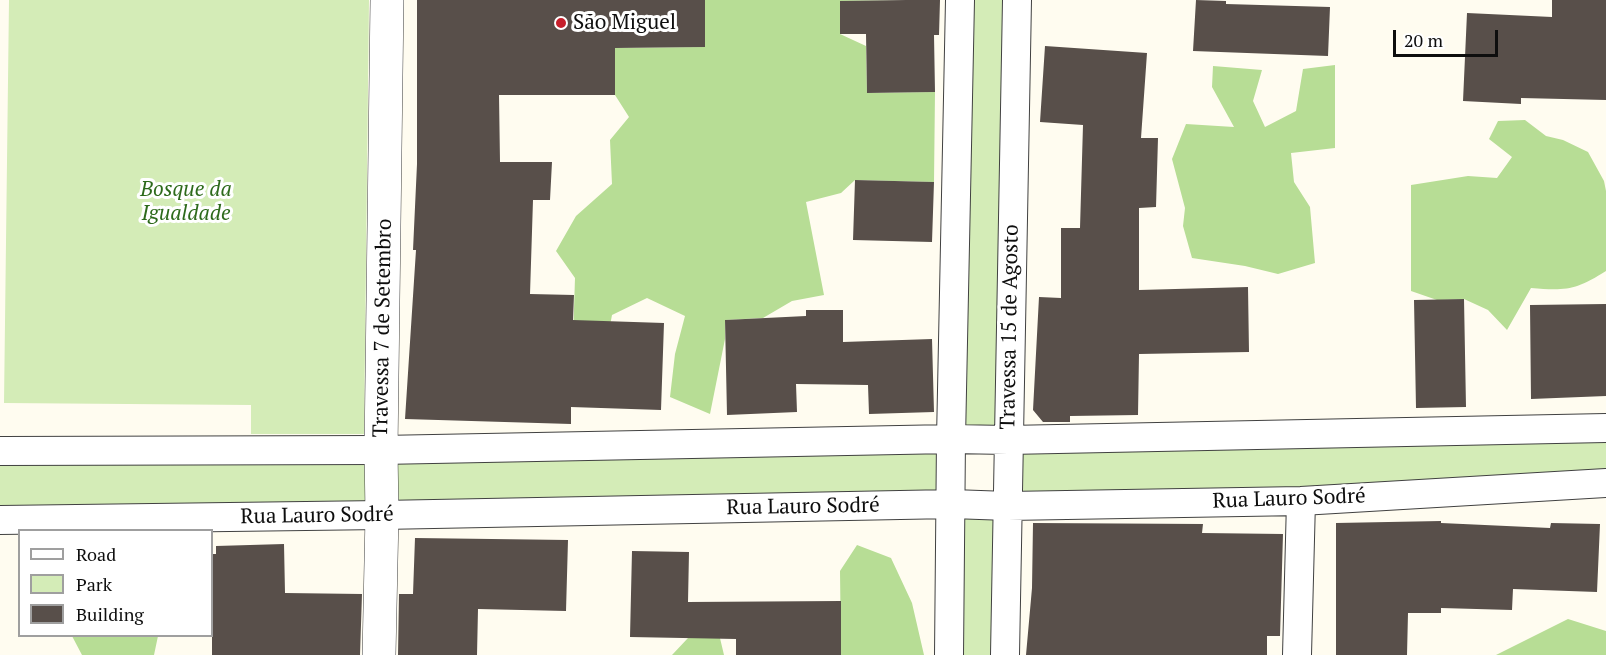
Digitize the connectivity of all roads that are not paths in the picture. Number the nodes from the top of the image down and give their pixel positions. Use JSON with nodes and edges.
{"nodes":[{"id":1,"x":387,"y":0,"type":"edge"},
{"id":2,"x":960,"y":0,"type":"edge"},
{"id":3,"x":1017,"y":0,"type":"edge"},
{"id":4,"x":1606,"y":428,"type":"edge"},
{"id":5,"x":951,"y":439,"type":"junction"},
{"id":6,"x":1008,"y":441,"type":"junction"},
{"id":7,"x":381,"y":450,"type":"junction"},
{"id":8,"x":0,"y":452,"type":"edge"},
{"id":9,"x":1606,"y":483,"type":"edge"},
{"id":10,"x":1301,"y":501,"type":"junction"},
{"id":11,"x":952,"y":504,"type":"junction"},
{"id":12,"x":1008,"y":506,"type":"junction"},
{"id":13,"x":382,"y":515,"type":"junction"},
{"id":14,"x":0,"y":520,"type":"edge"},
{"id":15,"x":379,"y":655,"type":"edge"},
{"id":16,"x":949,"y":655,"type":"edge"},
{"id":17,"x":1005,"y":655,"type":"edge"},
{"id":18,"x":1297,"y":655,"type":"edge"}],
"edges":[{"from":1,"to":7,"type":"street","name":"Travessa 7 de Setembro"},
{"from":2,"to":5,"type":"street"},
{"from":3,"to":6,"type":"street","name":"Travessa 15 de Agosto"},
{"from":4,"to":6,"type":"street"},
{"from":5,"to":6,"type":"street"},
{"from":5,"to":7,"type":"street"},
{"from":5,"to":11,"type":"street"},
{"from":6,"to":12,"type":"street","name":"Travessa 15 de Agosto"},
{"from":7,"to":8,"type":"street"},
{"from":7,"to":13,"type":"street","name":"Travessa 7 de Setembro"},
{"from":9,"to":10,"type":"street","name":"Rua Lauro Sodré"},
{"from":10,"to":12,"type":"street","name":"Rua Lauro Sodré"},
{"from":10,"to":18,"type":"street"},
{"from":11,"to":12,"type":"street","name":"Rua Lauro Sodré"},
{"from":11,"to":13,"type":"street","name":"Rua Lauro Sodré"},
{"from":11,"to":16,"type":"street"},
{"from":12,"to":17,"type":"street","name":"Travessa 15 de Agosto"},
{"from":13,"to":14,"type":"street","name":"Rua Lauro Sodré"},
{"from":13,"to":15,"type":"street","name":"Travessa 7 de Setembro"}]}
